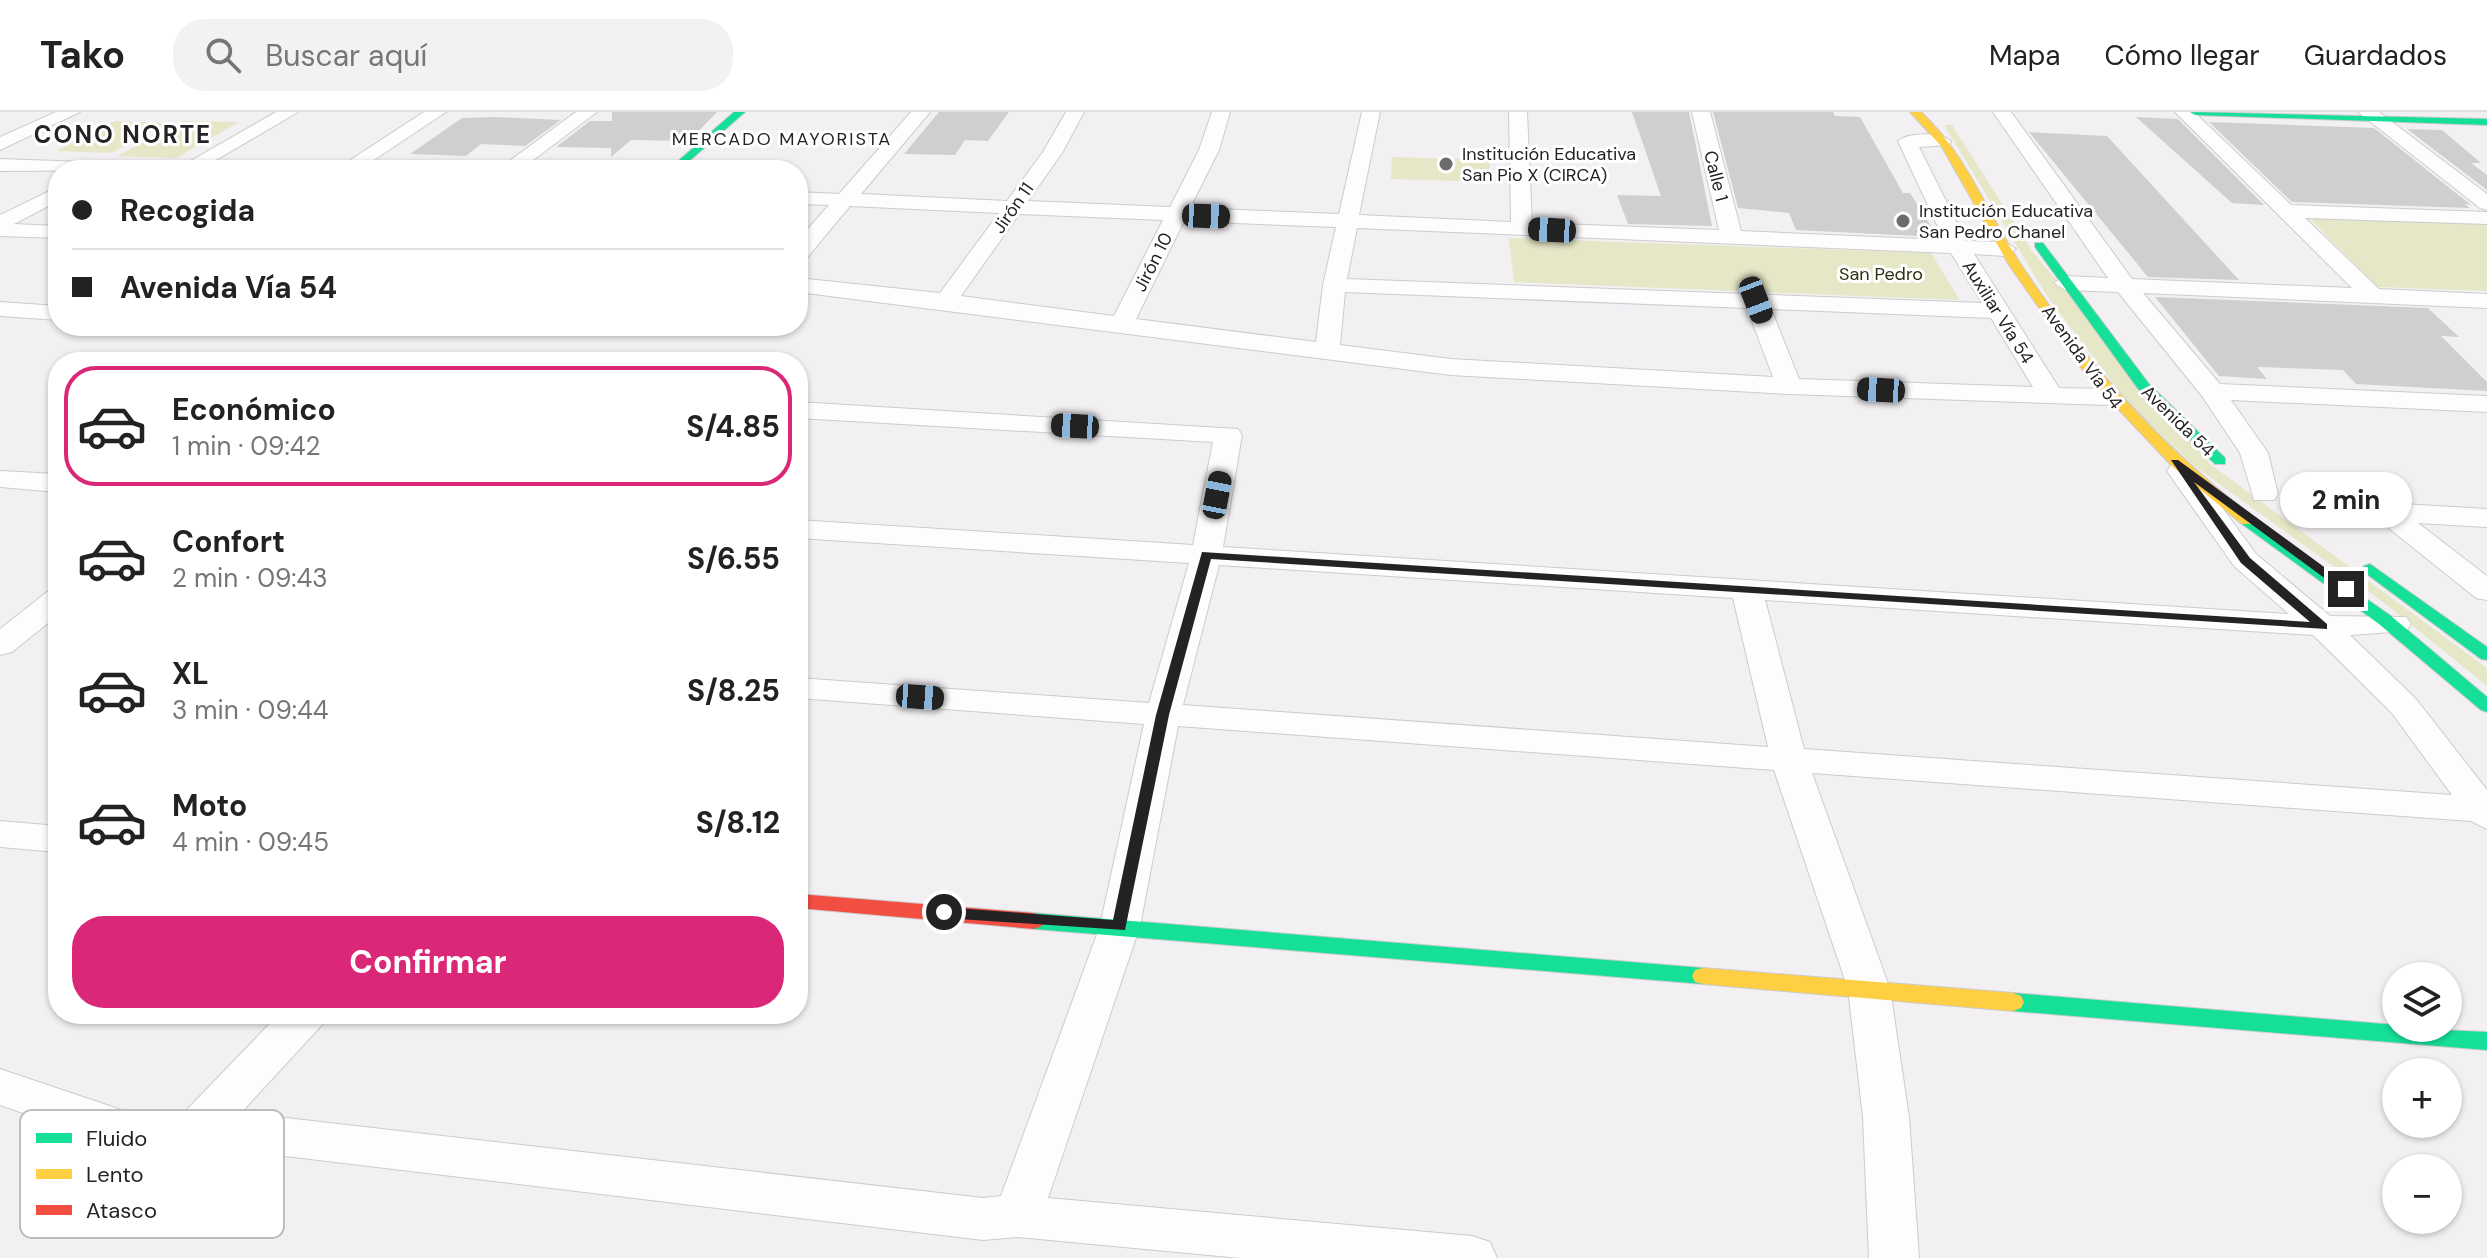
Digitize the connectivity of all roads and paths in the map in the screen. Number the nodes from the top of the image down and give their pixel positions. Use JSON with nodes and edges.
{"nodes":[{"id":1,"x":71,"y":112,"type":"edge"},
{"id":2,"x":289,"y":112,"type":"edge"},
{"id":3,"x":437,"y":112,"type":"edge"},
{"id":4,"x":588,"y":112,"type":"edge"},
{"id":5,"x":921,"y":112,"type":"edge"},
{"id":6,"x":1075,"y":112,"type":"edge"},
{"id":7,"x":1221,"y":112,"type":"edge"},
{"id":8,"x":1371,"y":112,"type":"edge"},
{"id":9,"x":1518,"y":112,"type":"edge"},
{"id":10,"x":1701,"y":112,"type":"edge"},
{"id":11,"x":1915,"y":112,"type":"edge"},
{"id":12,"x":2002,"y":112,"type":"edge"},
{"id":13,"x":2184,"y":112,"type":"edge"},
{"id":14,"x":2195,"y":112,"type":"edge"},
{"id":15,"x":2434,"y":112,"type":"edge"},
{"id":16,"x":2487,"y":114,"type":"edge"},
{"id":17,"x":2372,"y":115,"type":"edge"},
{"id":18,"x":748,"y":117,"type":"edge"},
{"id":19,"x":2487,"y":122,"type":"edge"},
{"id":20,"x":1942,"y":141,"type":"junction"},
{"id":21,"x":0,"y":144,"type":"edge"},
{"id":22,"x":724,"y":151,"type":"dead end"},
{"id":23,"x":203,"y":160,"type":"edge"},
{"id":24,"x":361,"y":160,"type":"edge"},
{"id":25,"x":521,"y":160,"type":"edge"},
{"id":26,"x":687,"y":160,"type":"edge"},
{"id":27,"x":0,"y":165,"type":"edge"},
{"id":28,"x":48,"y":167,"type":"edge"},
{"id":29,"x":48,"y":198,"type":"edge"},
{"id":30,"x":808,"y":198,"type":"edge"},
{"id":31,"x":842,"y":200,"type":"junction"},
{"id":32,"x":2487,"y":204,"type":"edge"},
{"id":33,"x":1015,"y":206,"type":"junction"},
{"id":34,"x":2286,"y":211,"type":"junction"},
{"id":35,"x":1178,"y":215,"type":"junction"},
{"id":36,"x":2487,"y":218,"type":"edge"},
{"id":37,"x":1348,"y":221,"type":"junction"},
{"id":38,"x":0,"y":223,"type":"edge"},
{"id":39,"x":1522,"y":229,"type":"junction"},
{"id":40,"x":0,"y":230,"type":"edge"},
{"id":41,"x":48,"y":232,"type":"edge"},
{"id":42,"x":2033,"y":235,"type":"dead end"},
{"id":43,"x":1732,"y":240,"type":"junction"},
{"id":44,"x":808,"y":242,"type":"edge"},
{"id":45,"x":1959,"y":248,"type":"junction"},
{"id":46,"x":2005,"y":249,"type":"junction"},
{"id":47,"x":2065,"y":283,"type":"junction"},
{"id":48,"x":1334,"y":285,"type":"junction"},
{"id":49,"x":808,"y":286,"type":"edge"},
{"id":50,"x":2125,"y":286,"type":"junction"},
{"id":51,"x":2374,"y":297,"type":"junction"},
{"id":52,"x":1756,"y":300,"type":"junction"},
{"id":53,"x":946,"y":301,"type":"junction"},
{"id":54,"x":2487,"y":301,"type":"edge"},
{"id":55,"x":0,"y":309,"type":"edge"},
{"id":56,"x":1995,"y":311,"type":"junction"},
{"id":57,"x":48,"y":312,"type":"edge"},
{"id":58,"x":1122,"y":323,"type":"junction"},
{"id":59,"x":1327,"y":353,"type":"junction"},
{"id":60,"x":1789,"y":386,"type":"junction"},
{"id":61,"x":2212,"y":391,"type":"junction"},
{"id":62,"x":2051,"y":395,"type":"junction"},
{"id":63,"x":2107,"y":397,"type":"junction"},
{"id":64,"x":2487,"y":404,"type":"edge"},
{"id":65,"x":808,"y":411,"type":"edge"},
{"id":66,"x":2175,"y":463,"type":"junction"},
{"id":67,"x":0,"y":479,"type":"edge"},
{"id":68,"x":48,"y":482,"type":"edge"},
{"id":69,"x":2270,"y":499,"type":"joint"},
{"id":70,"x":2487,"y":518,"type":"edge"},
{"id":71,"x":808,"y":530,"type":"edge"},
{"id":72,"x":1206,"y":555,"type":"junction"},
{"id":73,"x":2350,"y":555,"type":"dead end"},
{"id":74,"x":1746,"y":588,"type":"junction"},
{"id":75,"x":2487,"y":591,"type":"edge"},
{"id":76,"x":48,"y":606,"type":"edge"},
{"id":77,"x":2395,"y":624,"type":"junction"},
{"id":78,"x":2322,"y":626,"type":"junction"},
{"id":79,"x":2472,"y":633,"type":"edge"},
{"id":80,"x":48,"y":635,"type":"edge"},
{"id":81,"x":5,"y":636,"type":"edge"},
{"id":82,"x":2487,"y":655,"type":"edge"},
{"id":83,"x":808,"y":689,"type":"edge"},
{"id":84,"x":2487,"y":706,"type":"edge"},
{"id":85,"x":1163,"y":715,"type":"junction"},
{"id":86,"x":1788,"y":757,"type":"junction"},
{"id":87,"x":2485,"y":812,"type":"edge"},
{"id":88,"x":0,"y":834,"type":"edge"},
{"id":89,"x":48,"y":838,"type":"edge"},
{"id":90,"x":808,"y":902,"type":"edge"},
{"id":91,"x":1120,"y":926,"type":"junction"},
{"id":92,"x":1869,"y":989,"type":"junction"},
{"id":93,"x":297,"y":1024,"type":"edge"},
{"id":94,"x":2487,"y":1041,"type":"edge"},
{"id":95,"x":0,"y":1087,"type":"edge"},
{"id":96,"x":67,"y":1110,"type":"edge"},
{"id":97,"x":215,"y":1110,"type":"edge"},
{"id":98,"x":284,"y":1137,"type":"edge"},
{"id":99,"x":1018,"y":1216,"type":"junction"},
{"id":100,"x":1472,"y":1258,"type":"edge"},
{"id":101,"x":1894,"y":1258,"type":"edge"}],
"edges":[{"from":1,"to":21,"type":"street"},
{"from":2,"to":23,"type":"street"},
{"from":3,"to":24,"type":"street"},
{"from":4,"to":25,"type":"street"},
{"from":5,"to":31,"type":"street"},
{"from":6,"to":33,"type":"street","name":"Jirón 11"},
{"from":7,"to":35,"type":"street","name":"Jirón 10"},
{"from":8,"to":37,"type":"street"},
{"from":9,"to":39,"type":"street"},
{"from":10,"to":43,"type":"street","name":"Calle 1"},
{"from":11,"to":20,"type":"main road","name":"Avenida Vía 54"},
{"from":12,"to":50,"type":"street"},
{"from":13,"to":34,"type":"street"},
{"from":14,"to":17,"type":"main road"},
{"from":15,"to":16,"type":"main road"},
{"from":17,"to":19,"type":"main road"},
{"from":17,"to":32,"type":"street"},
{"from":18,"to":22,"type":"main road"},
{"from":18,"to":26,"type":"main road"},
{"from":20,"to":45,"type":"street","name":"Auxiliar Vía 54"},
{"from":20,"to":46,"type":"main road","name":"Avenida Vía 54"},
{"from":27,"to":28,"type":"street"},
{"from":29,"to":38,"type":"street"},
{"from":30,"to":31,"type":"street"},
{"from":31,"to":33,"type":"street"},
{"from":31,"to":44,"type":"street"},
{"from":33,"to":35,"type":"street"},
{"from":33,"to":53,"type":"street","name":"Jirón 11"},
{"from":34,"to":36,"type":"street"},
{"from":34,"to":51,"type":"street"},
{"from":35,"to":37,"type":"street"},
{"from":35,"to":58,"type":"street","name":"Jirón 10"},
{"from":37,"to":39,"type":"street"},
{"from":37,"to":48,"type":"street"},
{"from":39,"to":43,"type":"street"},
{"from":40,"to":41,"type":"street"},
{"from":42,"to":47,"type":"main road","name":"Avenida 54"},
{"from":43,"to":45,"type":"street"},
{"from":45,"to":46,"type":"street"},
{"from":45,"to":56,"type":"street","name":"Auxiliar Vía 54"},
{"from":46,"to":63,"type":"main road","name":"Avenida Vía 54"},
{"from":47,"to":50,"type":"street"},
{"from":47,"to":69,"type":"main road","name":"Avenida 54"},
{"from":48,"to":52,"type":"street"},
{"from":48,"to":59,"type":"street"},
{"from":49,"to":53,"type":"street"},
{"from":50,"to":51,"type":"street"},
{"from":50,"to":61,"type":"street"},
{"from":51,"to":54,"type":"street"},
{"from":52,"to":56,"type":"street"},
{"from":52,"to":60,"type":"street"},
{"from":53,"to":58,"type":"street"},
{"from":55,"to":57,"type":"street"},
{"from":56,"to":62,"type":"street","name":"Auxiliar Vía 54"},
{"from":58,"to":59,"type":"street"},
{"from":59,"to":60,"type":"street"},
{"from":60,"to":62,"type":"street"},
{"from":61,"to":64,"type":"street"},
{"from":61,"to":69,"type":"street"},
{"from":62,"to":63,"type":"street"},
{"from":63,"to":66,"type":"main road","name":"Avenida Vía 54"},
{"from":65,"to":72,"type":"street"},
{"from":66,"to":77,"type":"main road","name":"Avenida Vía 54"},
{"from":66,"to":78,"type":"street"},
{"from":67,"to":68,"type":"street"},
{"from":70,"to":75,"type":"street"},
{"from":71,"to":72,"type":"street"},
{"from":72,"to":74,"type":"street"},
{"from":72,"to":85,"type":"street"},
{"from":73,"to":79,"type":"main road"},
{"from":74,"to":78,"type":"street"},
{"from":74,"to":86,"type":"street"},
{"from":76,"to":81,"type":"street"},
{"from":77,"to":78,"type":"street"},
{"from":77,"to":84,"type":"main road","name":"Avenida Vía 54"},
{"from":78,"to":87,"type":"street"},
{"from":79,"to":82,"type":"main road"},
{"from":80,"to":81,"type":"street"},
{"from":83,"to":85,"type":"street"},
{"from":85,"to":86,"type":"street"},
{"from":85,"to":91,"type":"street"},
{"from":86,"to":87,"type":"street"},
{"from":86,"to":92,"type":"street"},
{"from":88,"to":89,"type":"street"},
{"from":90,"to":91,"type":"main road"},
{"from":91,"to":92,"type":"main road"},
{"from":91,"to":99,"type":"street"},
{"from":92,"to":94,"type":"main road"},
{"from":92,"to":101,"type":"street"},
{"from":93,"to":97,"type":"street"},
{"from":95,"to":96,"type":"street"},
{"from":98,"to":99,"type":"street"},
{"from":99,"to":100,"type":"street"}]}
